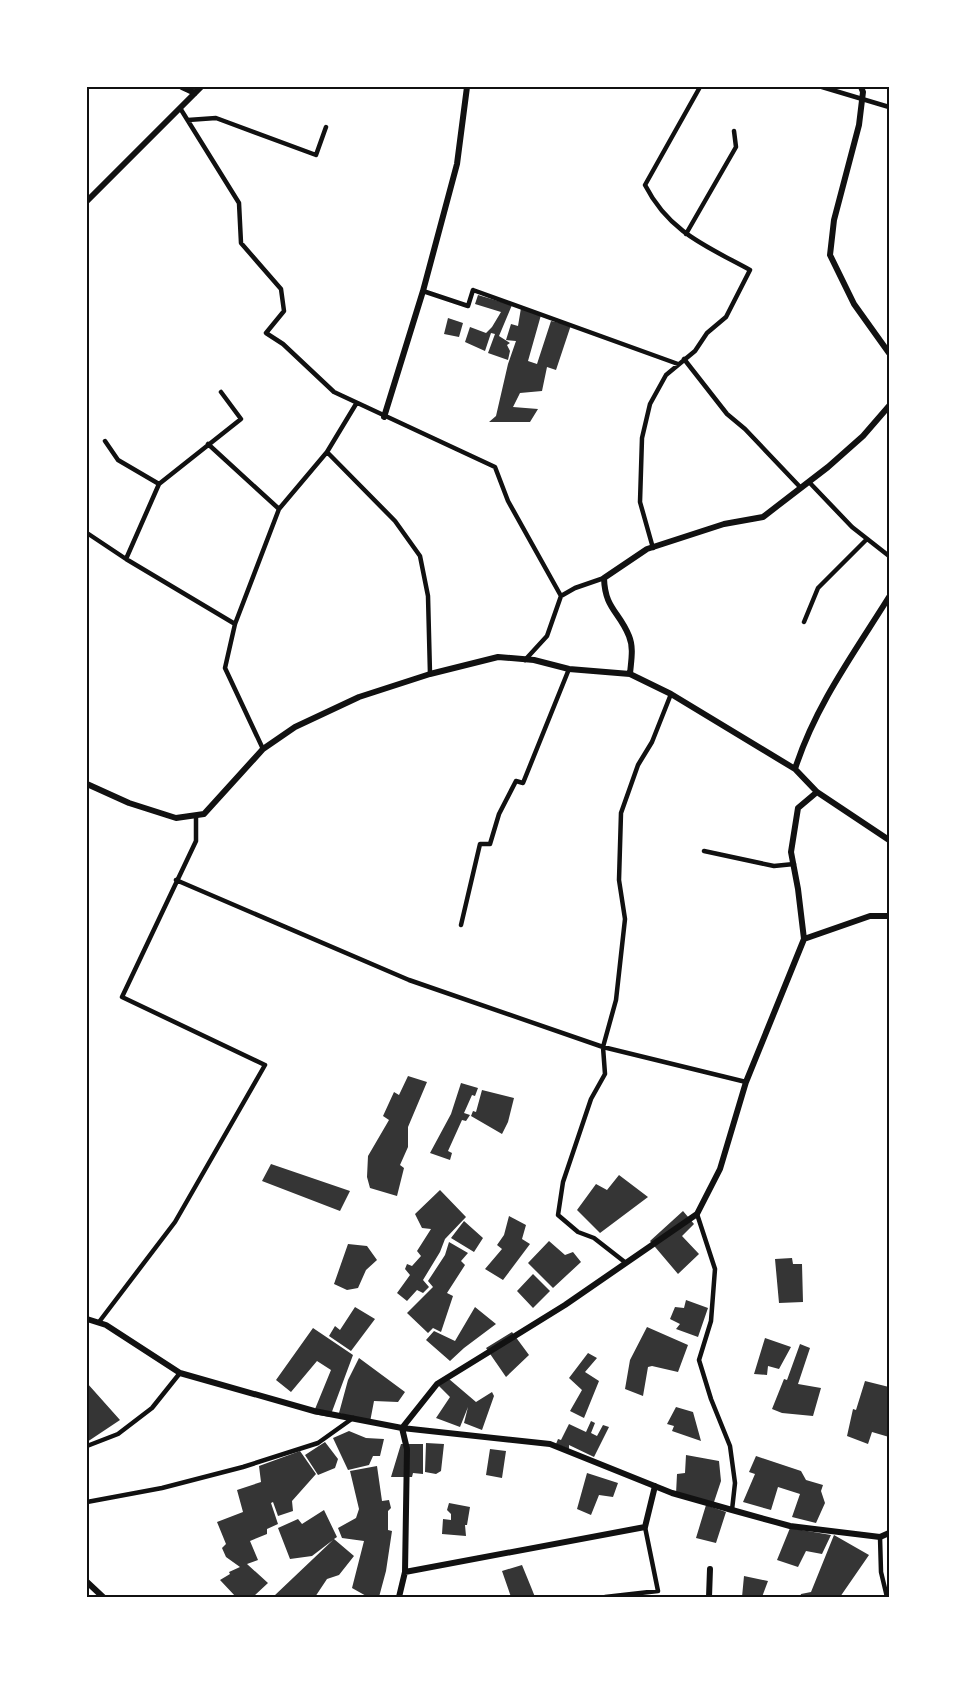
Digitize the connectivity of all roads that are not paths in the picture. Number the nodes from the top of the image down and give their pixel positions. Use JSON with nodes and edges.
{"nodes":[{"id":1,"x":182,"y":87,"type":"edge"},
{"id":2,"x":201,"y":87,"type":"edge"},
{"id":3,"x":467,"y":87,"type":"edge"},
{"id":4,"x":700,"y":87,"type":"edge"},
{"id":5,"x":822,"y":87,"type":"edge"},
{"id":6,"x":861,"y":87,"type":"edge"},
{"id":7,"x":195,"y":93,"type":"junction"},
{"id":8,"x":862,"y":100,"type":"junction"},
{"id":9,"x":889,"y":107,"type":"edge"},
{"id":10,"x":180,"y":108,"type":"junction"},
{"id":11,"x":188,"y":120,"type":"junction"},
{"id":12,"x":326,"y":127,"type":"dead end"},
{"id":13,"x":734,"y":132,"type":"dead end"},
{"id":14,"x":87,"y":201,"type":"edge"},
{"id":15,"x":686,"y":234,"type":"junction"},
{"id":16,"x":423,"y":291,"type":"junction"},
{"id":17,"x":889,"y":353,"type":"edge"},
{"id":18,"x":684,"y":359,"type":"junction"},
{"id":19,"x":678,"y":364,"type":"junction"},
{"id":20,"x":221,"y":392,"type":"dead end"},
{"id":21,"x":356,"y":404,"type":"junction"},
{"id":22,"x":889,"y":406,"type":"edge"},
{"id":23,"x":384,"y":417,"type":"junction"},
{"id":24,"x":105,"y":441,"type":"dead end"},
{"id":25,"x":208,"y":444,"type":"junction"},
{"id":26,"x":327,"y":452,"type":"junction"},
{"id":27,"x":809,"y":482,"type":"junction"},
{"id":28,"x":159,"y":484,"type":"junction"},
{"id":29,"x":801,"y":488,"type":"junction"},
{"id":30,"x":279,"y":509,"type":"junction"},
{"id":31,"x":87,"y":533,"type":"edge"},
{"id":32,"x":867,"y":539,"type":"junction"},
{"id":33,"x":653,"y":548,"type":"junction"},
{"id":34,"x":889,"y":556,"type":"edge"},
{"id":35,"x":126,"y":559,"type":"junction"},
{"id":36,"x":604,"y":579,"type":"junction"},
{"id":37,"x":561,"y":596,"type":"junction"},
{"id":38,"x":889,"y":597,"type":"edge"},
{"id":39,"x":804,"y":622,"type":"dead end"},
{"id":40,"x":235,"y":624,"type":"junction"},
{"id":41,"x":525,"y":660,"type":"junction"},
{"id":42,"x":569,"y":669,"type":"junction"},
{"id":43,"x":430,"y":674,"type":"junction"},
{"id":44,"x":630,"y":674,"type":"junction"},
{"id":45,"x":671,"y":694,"type":"junction"},
{"id":46,"x":263,"y":749,"type":"junction"},
{"id":47,"x":795,"y":769,"type":"junction"},
{"id":48,"x":87,"y":784,"type":"edge"},
{"id":49,"x":817,"y":792,"type":"junction"},
{"id":50,"x":196,"y":816,"type":"junction"},
{"id":51,"x":889,"y":840,"type":"edge"},
{"id":52,"x":704,"y":851,"type":"dead end"},
{"id":53,"x":794,"y":864,"type":"junction"},
{"id":54,"x":176,"y":880,"type":"junction"},
{"id":55,"x":889,"y":916,"type":"edge"},
{"id":56,"x":461,"y":925,"type":"dead end"},
{"id":57,"x":804,"y":939,"type":"junction"},
{"id":58,"x":603,"y":1047,"type":"junction"},
{"id":59,"x":746,"y":1082,"type":"junction"},
{"id":60,"x":697,"y":1214,"type":"junction"},
{"id":61,"x":626,"y":1263,"type":"junction"},
{"id":62,"x":87,"y":1319,"type":"edge"},
{"id":63,"x":99,"y":1322,"type":"junction"},
{"id":64,"x":180,"y":1373,"type":"junction"},
{"id":65,"x":353,"y":1419,"type":"junction"},
{"id":66,"x":402,"y":1428,"type":"junction"},
{"id":67,"x":87,"y":1446,"type":"edge"},
{"id":68,"x":654,"y":1486,"type":"junction"},
{"id":69,"x":87,"y":1502,"type":"edge"},
{"id":70,"x":732,"y":1510,"type":"junction"},
{"id":71,"x":645,"y":1527,"type":"junction"},
{"id":72,"x":889,"y":1533,"type":"edge"},
{"id":73,"x":880,"y":1537,"type":"junction"},
{"id":74,"x":711,"y":1569,"type":"dead end"},
{"id":75,"x":405,"y":1572,"type":"junction"},
{"id":76,"x":87,"y":1582,"type":"edge"},
{"id":77,"x":103,"y":1597,"type":"edge"},
{"id":78,"x":399,"y":1597,"type":"edge"},
{"id":79,"x":605,"y":1597,"type":"edge"},
{"id":80,"x":708,"y":1597,"type":"edge"},
{"id":81,"x":887,"y":1597,"type":"edge"}],
"edges":[{"from":1,"to":7,"type":"street"},
{"from":2,"to":7,"type":"street"},
{"from":3,"to":16,"type":"street"},
{"from":4,"to":15,"type":"lane"},
{"from":5,"to":8,"type":"lane"},
{"from":6,"to":8,"type":"street"},
{"from":7,"to":10,"type":"street"},
{"from":8,"to":9,"type":"lane"},
{"from":8,"to":17,"type":"street"},
{"from":10,"to":11,"type":"lane"},
{"from":10,"to":14,"type":"street"},
{"from":11,"to":12,"type":"lane"},
{"from":11,"to":21,"type":"lane"},
{"from":13,"to":15,"type":"lane"},
{"from":15,"to":18,"type":"lane"},
{"from":16,"to":19,"type":"lane"},
{"from":16,"to":23,"type":"street"},
{"from":18,"to":19,"type":"lane"},
{"from":18,"to":29,"type":"lane"},
{"from":19,"to":33,"type":"lane"},
{"from":20,"to":25,"type":"lane"},
{"from":21,"to":23,"type":"lane"},
{"from":21,"to":26,"type":"lane"},
{"from":22,"to":27,"type":"street"},
{"from":23,"to":37,"type":"lane"},
{"from":24,"to":28,"type":"lane"},
{"from":25,"to":28,"type":"lane"},
{"from":25,"to":30,"type":"lane"},
{"from":26,"to":30,"type":"lane"},
{"from":26,"to":43,"type":"lane"},
{"from":27,"to":29,"type":"street"},
{"from":27,"to":32,"type":"lane"},
{"from":28,"to":35,"type":"lane"},
{"from":29,"to":33,"type":"street"},
{"from":30,"to":40,"type":"lane"},
{"from":31,"to":35,"type":"lane"},
{"from":32,"to":34,"type":"lane"},
{"from":32,"to":39,"type":"lane"},
{"from":33,"to":36,"type":"street"},
{"from":35,"to":40,"type":"lane"},
{"from":36,"to":37,"type":"lane"},
{"from":36,"to":44,"type":"street"},
{"from":37,"to":41,"type":"lane"},
{"from":38,"to":47,"type":"street"},
{"from":40,"to":46,"type":"lane"},
{"from":41,"to":42,"type":"street"},
{"from":41,"to":43,"type":"street"},
{"from":42,"to":44,"type":"street"},
{"from":42,"to":56,"type":"lane"},
{"from":43,"to":46,"type":"street"},
{"from":44,"to":45,"type":"street"},
{"from":45,"to":47,"type":"street"},
{"from":45,"to":58,"type":"lane"},
{"from":46,"to":50,"type":"street"},
{"from":47,"to":49,"type":"street"},
{"from":48,"to":50,"type":"street"},
{"from":49,"to":51,"type":"street"},
{"from":49,"to":53,"type":"street"},
{"from":50,"to":54,"type":"lane"},
{"from":52,"to":53,"type":"lane"},
{"from":53,"to":57,"type":"street"},
{"from":54,"to":58,"type":"lane"},
{"from":54,"to":63,"type":"lane"},
{"from":55,"to":57,"type":"street"},
{"from":57,"to":59,"type":"street"},
{"from":58,"to":59,"type":"lane"},
{"from":58,"to":61,"type":"lane"},
{"from":59,"to":60,"type":"street"},
{"from":60,"to":61,"type":"street"},
{"from":60,"to":70,"type":"lane"},
{"from":61,"to":66,"type":"street"},
{"from":62,"to":63,"type":"street"},
{"from":63,"to":64,"type":"street"},
{"from":64,"to":65,"type":"street"},
{"from":64,"to":67,"type":"lane"},
{"from":65,"to":66,"type":"street"},
{"from":65,"to":69,"type":"lane"},
{"from":66,"to":68,"type":"street"},
{"from":66,"to":75,"type":"street"},
{"from":68,"to":70,"type":"street"},
{"from":68,"to":71,"type":"street"},
{"from":70,"to":73,"type":"street"},
{"from":71,"to":75,"type":"street"},
{"from":71,"to":79,"type":"lane"},
{"from":72,"to":73,"type":"street"},
{"from":73,"to":81,"type":"lane"},
{"from":74,"to":80,"type":"street"},
{"from":75,"to":78,"type":"street"},
{"from":76,"to":77,"type":"street"}]}
